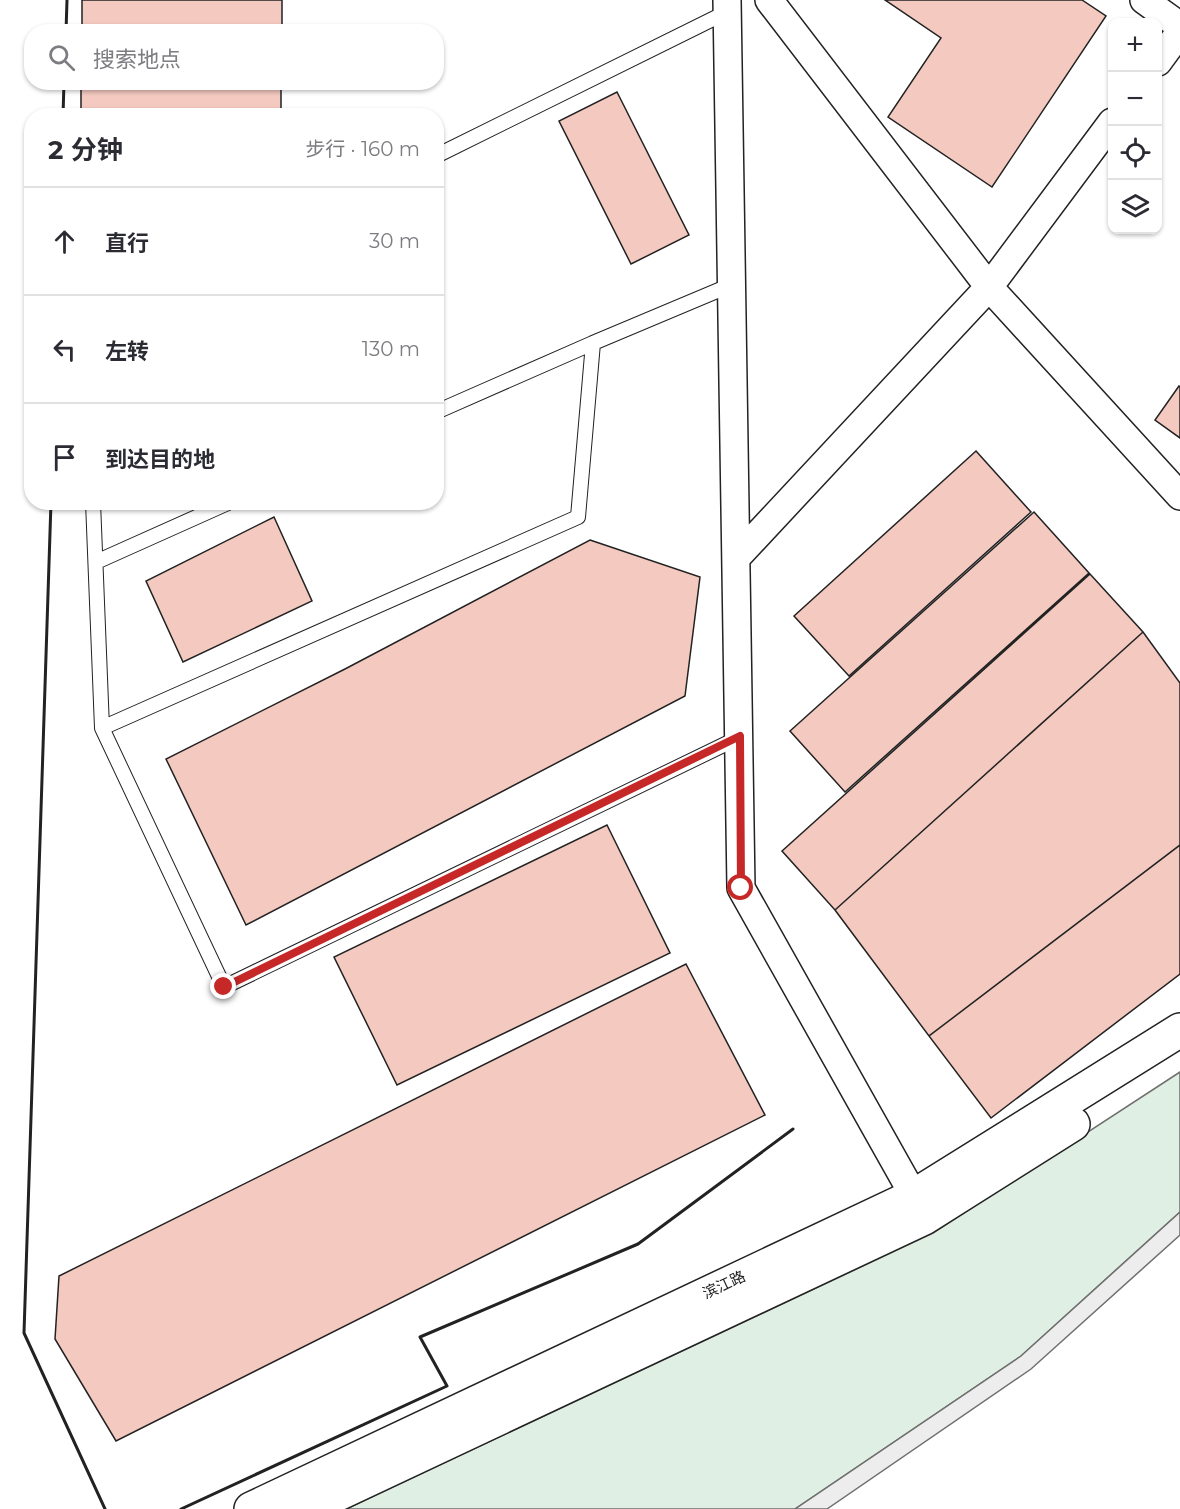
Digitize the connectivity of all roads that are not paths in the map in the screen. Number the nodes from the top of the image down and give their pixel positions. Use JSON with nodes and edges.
{"nodes":[{"id":1,"x":769,"y":0,"type":"edge"},
{"id":2,"x":1144,"y":0,"type":"edge"},
{"id":3,"x":727,"y":6,"type":"edge"},
{"id":4,"x":1180,"y":26,"type":"edge"},
{"id":5,"x":1180,"y":32,"type":"edge"},
{"id":6,"x":1162,"y":57,"type":"edge"},
{"id":7,"x":1110,"y":126,"type":"edge"},
{"id":8,"x":444,"y":152,"type":"edge"},
{"id":9,"x":731,"y":285,"type":"junction"},
{"id":10,"x":989,"y":287,"type":"junction"},
{"id":11,"x":593,"y":343,"type":"junction"},
{"id":12,"x":444,"y":408,"type":"edge"},
{"id":13,"x":1180,"y":496,"type":"edge"},
{"id":14,"x":93,"y":510,"type":"edge"},
{"id":15,"x":212,"y":510,"type":"edge"},
{"id":16,"x":735,"y":558,"type":"junction"},
{"id":17,"x":96,"y":562,"type":"junction"},
{"id":18,"x":102,"y":728,"type":"junction"},
{"id":19,"x":740,"y":736,"type":"junction"},
{"id":20,"x":1180,"y":1030,"type":"edge"},
{"id":21,"x":1180,"y":1056,"type":"edge"},
{"id":22,"x":914,"y":1196,"type":"junction"},
{"id":23,"x":250,"y":1509,"type":"edge"},
{"id":24,"x":306,"y":1509,"type":"edge"}],
"edges":[{"from":1,"to":10,"type":"street"},
{"from":2,"to":4,"type":"street"},
{"from":3,"to":8,"type":"lane"},
{"from":3,"to":9,"type":"street"},
{"from":5,"to":6,"type":"street"},
{"from":7,"to":10,"type":"street"},
{"from":9,"to":11,"type":"lane"},
{"from":9,"to":16,"type":"street"},
{"from":10,"to":13,"type":"street"},
{"from":10,"to":16,"type":"street"},
{"from":11,"to":12,"type":"lane"},
{"from":11,"to":18,"type":"lane"},
{"from":14,"to":17,"type":"lane"},
{"from":15,"to":17,"type":"lane"},
{"from":16,"to":19,"type":"street"},
{"from":17,"to":18,"type":"lane"},
{"from":18,"to":19,"type":"lane"},
{"from":19,"to":22,"type":"street"},
{"from":20,"to":22,"type":"street","name":"滨江路"},
{"from":21,"to":24,"type":"street"},
{"from":22,"to":23,"type":"street","name":"滨江路"}]}
